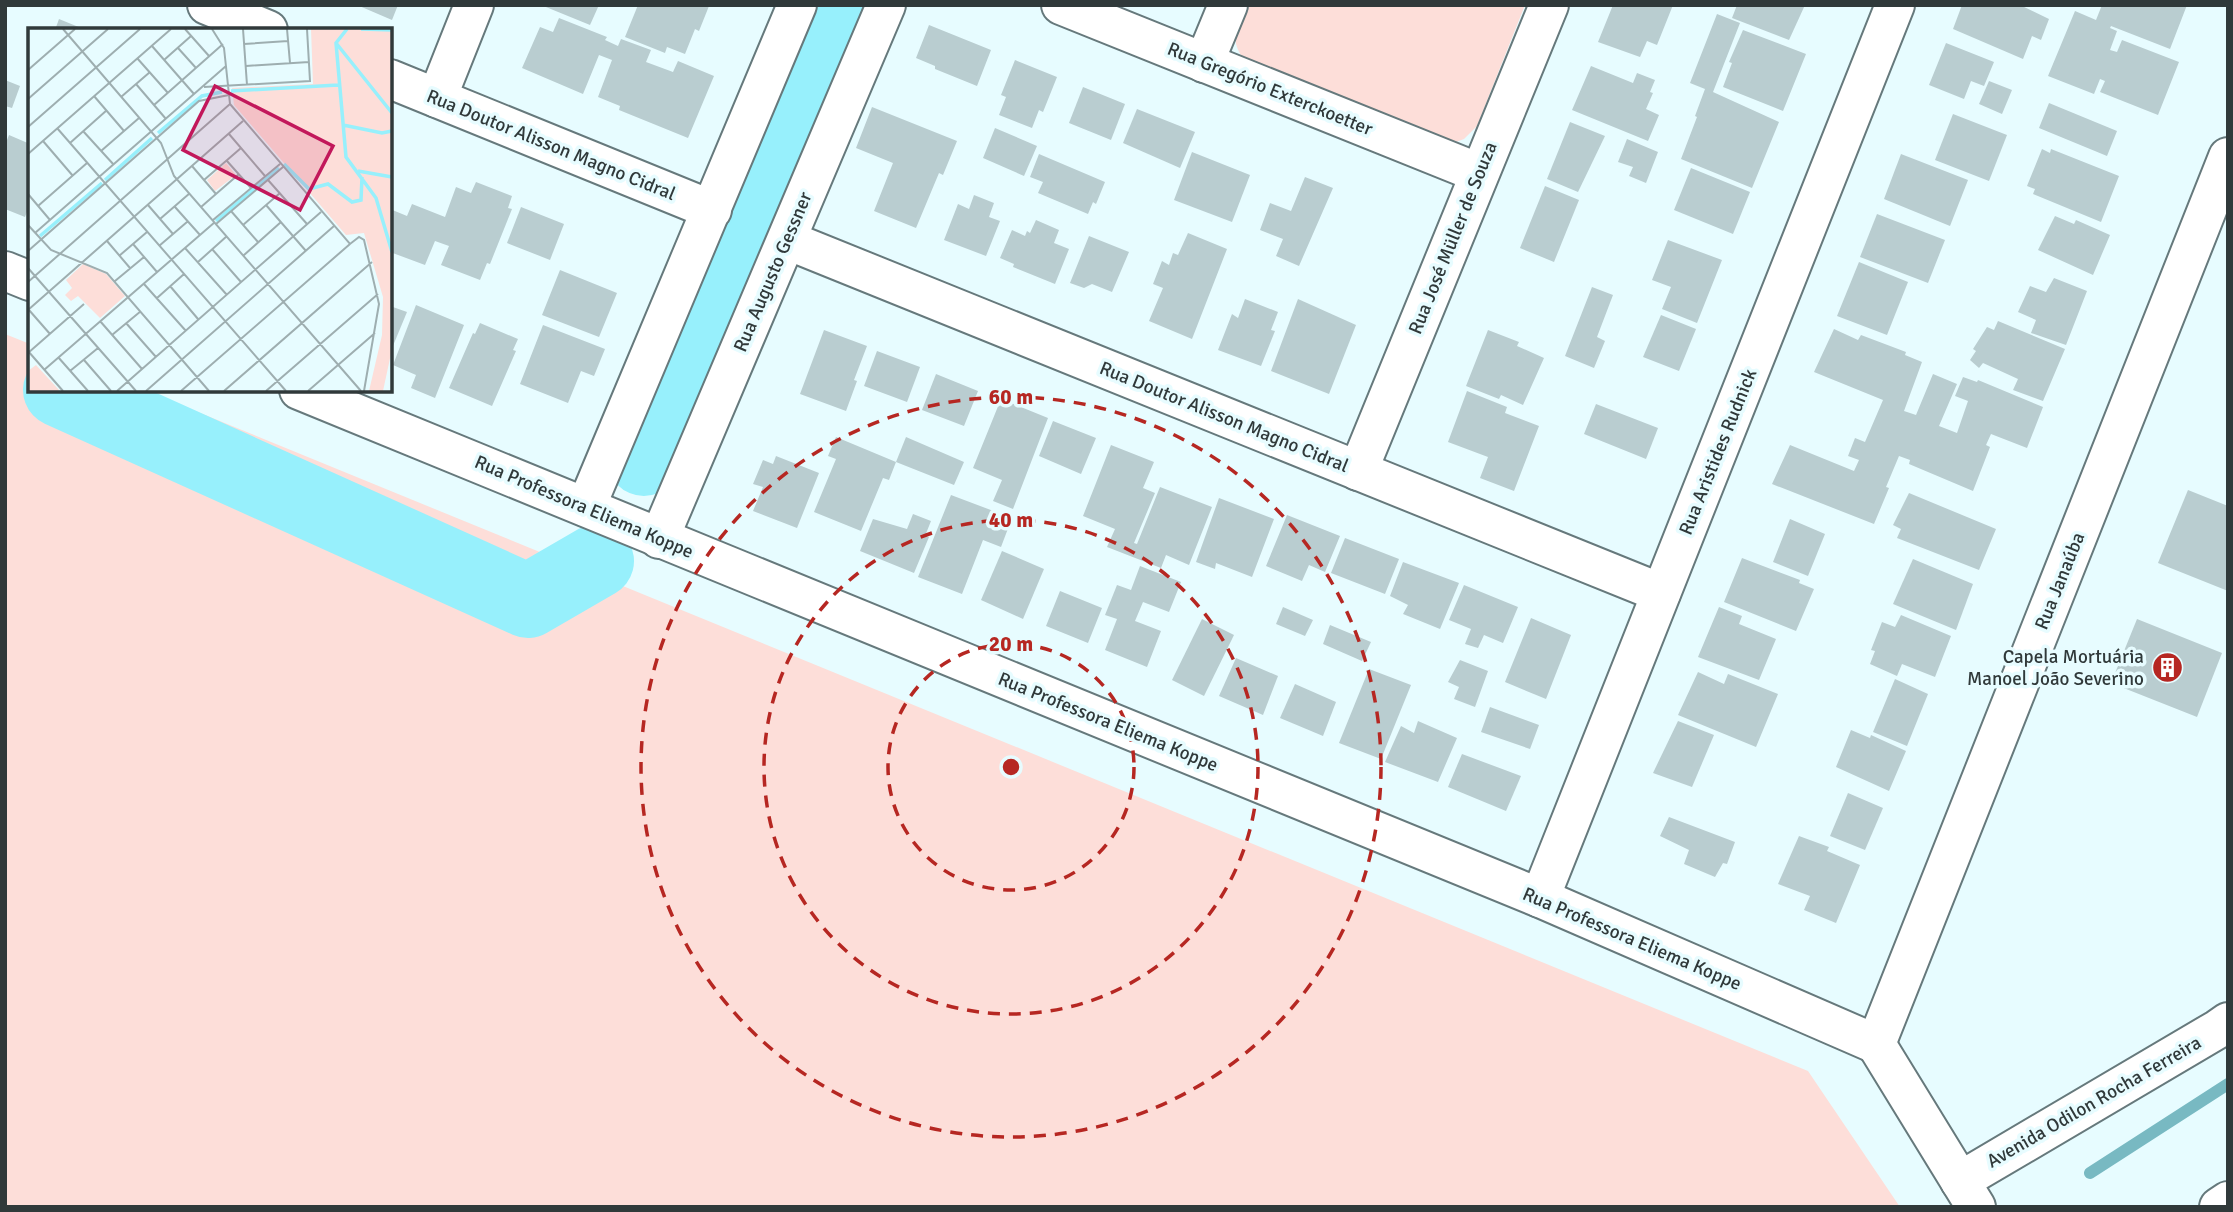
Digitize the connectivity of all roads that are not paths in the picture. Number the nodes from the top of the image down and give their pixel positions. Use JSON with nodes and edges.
{"nodes":[{"id":1,"x":207,"y":5,"type":"edge"},
{"id":2,"x":474,"y":5,"type":"edge"},
{"id":3,"x":797,"y":5,"type":"edge"},
{"id":4,"x":886,"y":5,"type":"edge"},
{"id":5,"x":1060,"y":5,"type":"edge"},
{"id":6,"x":1228,"y":5,"type":"edge"},
{"id":7,"x":1549,"y":5,"type":"edge"},
{"id":8,"x":1895,"y":5,"type":"edge"},
{"id":9,"x":263,"y":28,"type":"edge"},
{"id":10,"x":1204,"y":63,"type":"junction"},
{"id":11,"x":392,"y":80,"type":"edge"},
{"id":12,"x":437,"y":98,"type":"junction"},
{"id":13,"x":2228,"y":157,"type":"edge"},
{"id":14,"x":1479,"y":173,"type":"junction"},
{"id":15,"x":712,"y":210,"type":"junction"},
{"id":16,"x":787,"y":240,"type":"junction"},
{"id":17,"x":5,"y":271,"type":"edge"},
{"id":18,"x":28,"y":280,"type":"edge"},
{"id":19,"x":304,"y":392,"type":"edge"},
{"id":20,"x":1358,"y":471,"type":"junction"},
{"id":21,"x":586,"y":507,"type":"junction"},
{"id":22,"x":659,"y":539,"type":"junction"},
{"id":23,"x":1661,"y":593,"type":"junction"},
{"id":24,"x":1540,"y":898,"type":"junction"},
{"id":25,"x":2228,"y":1021,"type":"edge"},
{"id":26,"x":1876,"y":1044,"type":"junction"},
{"id":27,"x":1968,"y":1194,"type":"edge"},
{"id":28,"x":2228,"y":1201,"type":"edge"},
{"id":29,"x":2219,"y":1207,"type":"edge"}],
"edges":[{"from":1,"to":9,"type":"street"},
{"from":2,"to":12,"type":"street"},
{"from":3,"to":15,"type":"street"},
{"from":4,"to":16,"type":"street","name":"Rua Augusto Gessner"},
{"from":5,"to":10,"type":"street","name":"Rua Gregório Exterckoetter"},
{"from":6,"to":10,"type":"street"},
{"from":7,"to":14,"type":"street","name":"Rua José Müller de Souza"},
{"from":8,"to":23,"type":"street","name":"Rua Aristides Rudnick"},
{"from":10,"to":14,"type":"street","name":"Rua Gregório Exterckoetter"},
{"from":11,"to":12,"type":"street","name":"Rua Doutor Alisson Magno Cidral"},
{"from":12,"to":15,"type":"street","name":"Rua Doutor Alisson Magno Cidral"},
{"from":13,"to":26,"type":"street","name":"Rua Janaúba"},
{"from":14,"to":20,"type":"street","name":"Rua José Müller de Souza"},
{"from":15,"to":21,"type":"street"},
{"from":16,"to":20,"type":"street","name":"Rua Doutor Alisson Magno Cidral"},
{"from":16,"to":22,"type":"street","name":"Rua Augusto Gessner"},
{"from":17,"to":18,"type":"street"},
{"from":19,"to":21,"type":"street","name":"Rua Professora Eliema Koppe"},
{"from":20,"to":23,"type":"street","name":"Rua Doutor Alisson Magno Cidral"},
{"from":21,"to":22,"type":"street","name":"Rua Professora Eliema Koppe"},
{"from":22,"to":24,"type":"street","name":"Rua Professora Eliema Koppe"},
{"from":23,"to":24,"type":"street","name":"Rua Aristides Rudnick"},
{"from":24,"to":26,"type":"street","name":"Rua Professora Eliema Koppe"},
{"from":25,"to":27,"type":"street","name":"Avenida Odilon Rocha Ferreira"},
{"from":26,"to":27,"type":"street"},
{"from":28,"to":29,"type":"street"}]}
